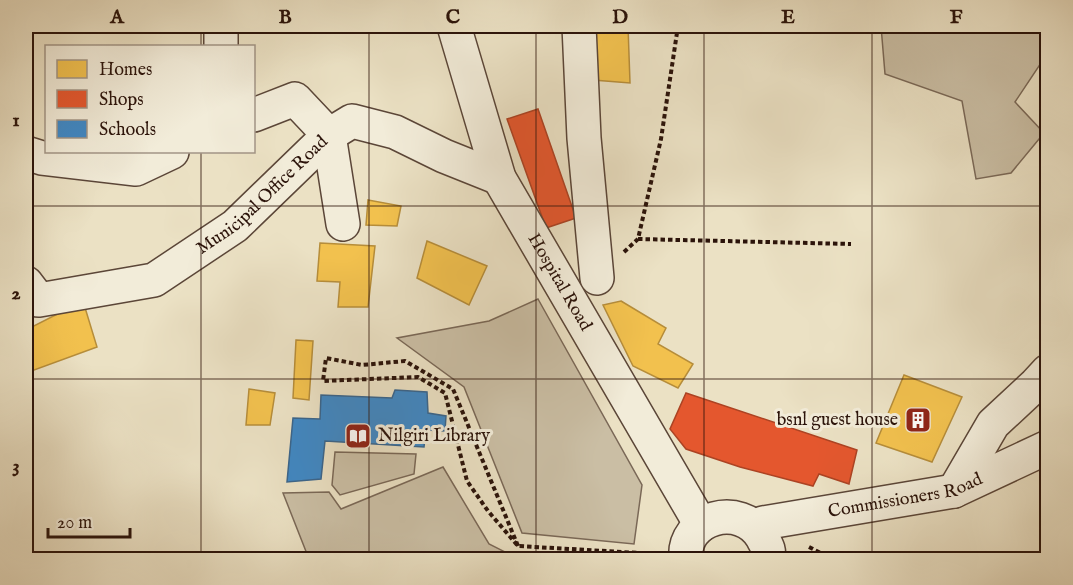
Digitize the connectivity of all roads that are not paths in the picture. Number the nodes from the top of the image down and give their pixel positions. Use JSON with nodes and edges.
{"nodes":[{"id":1,"x":221,"y":26,"type":"edge"},
{"id":2,"x":454,"y":26,"type":"edge"},
{"id":3,"x":579,"y":26,"type":"edge"},
{"id":4,"x":221,"y":45,"type":"edge"},
{"id":5,"x":255,"y":115,"type":"edge"},
{"id":6,"x":329,"y":135,"type":"junction"},
{"id":7,"x":26,"y":153,"type":"edge"},
{"id":8,"x":170,"y":153,"type":"edge"},
{"id":9,"x":499,"y":178,"type":"junction"},
{"id":10,"x":343,"y":224,"type":"dead end"},
{"id":11,"x":597,"y":278,"type":"road end"},
{"id":12,"x":26,"y":283,"type":"edge"},
{"id":13,"x":1047,"y":370,"type":"edge"},
{"id":14,"x":1047,"y":447,"type":"edge"},
{"id":15,"x":954,"y":491,"type":"junction"},
{"id":16,"x":756,"y":527,"type":"junction"},
{"id":17,"x":691,"y":545,"type":"edge"},
{"id":18,"x":768,"y":560,"type":"edge"}],
"edges":[{"from":1,"to":4,"type":"street"},
{"from":2,"to":9,"type":"street","name":"Hospital Road"},
{"from":3,"to":11,"type":"street"},
{"from":5,"to":6,"type":"street"},
{"from":6,"to":9,"type":"street","name":"Municipal Office Road"},
{"from":6,"to":10,"type":"street"},
{"from":6,"to":12,"type":"street","name":"Municipal Office Road"},
{"from":7,"to":8,"type":"street"},
{"from":9,"to":17,"type":"street","name":"Hospital Road"},
{"from":13,"to":15,"type":"street"},
{"from":14,"to":15,"type":"street","name":"Commissioners Road"},
{"from":15,"to":16,"type":"street","name":"Commissioners Road"},
{"from":16,"to":17,"type":"street"},
{"from":16,"to":18,"type":"street"}]}
